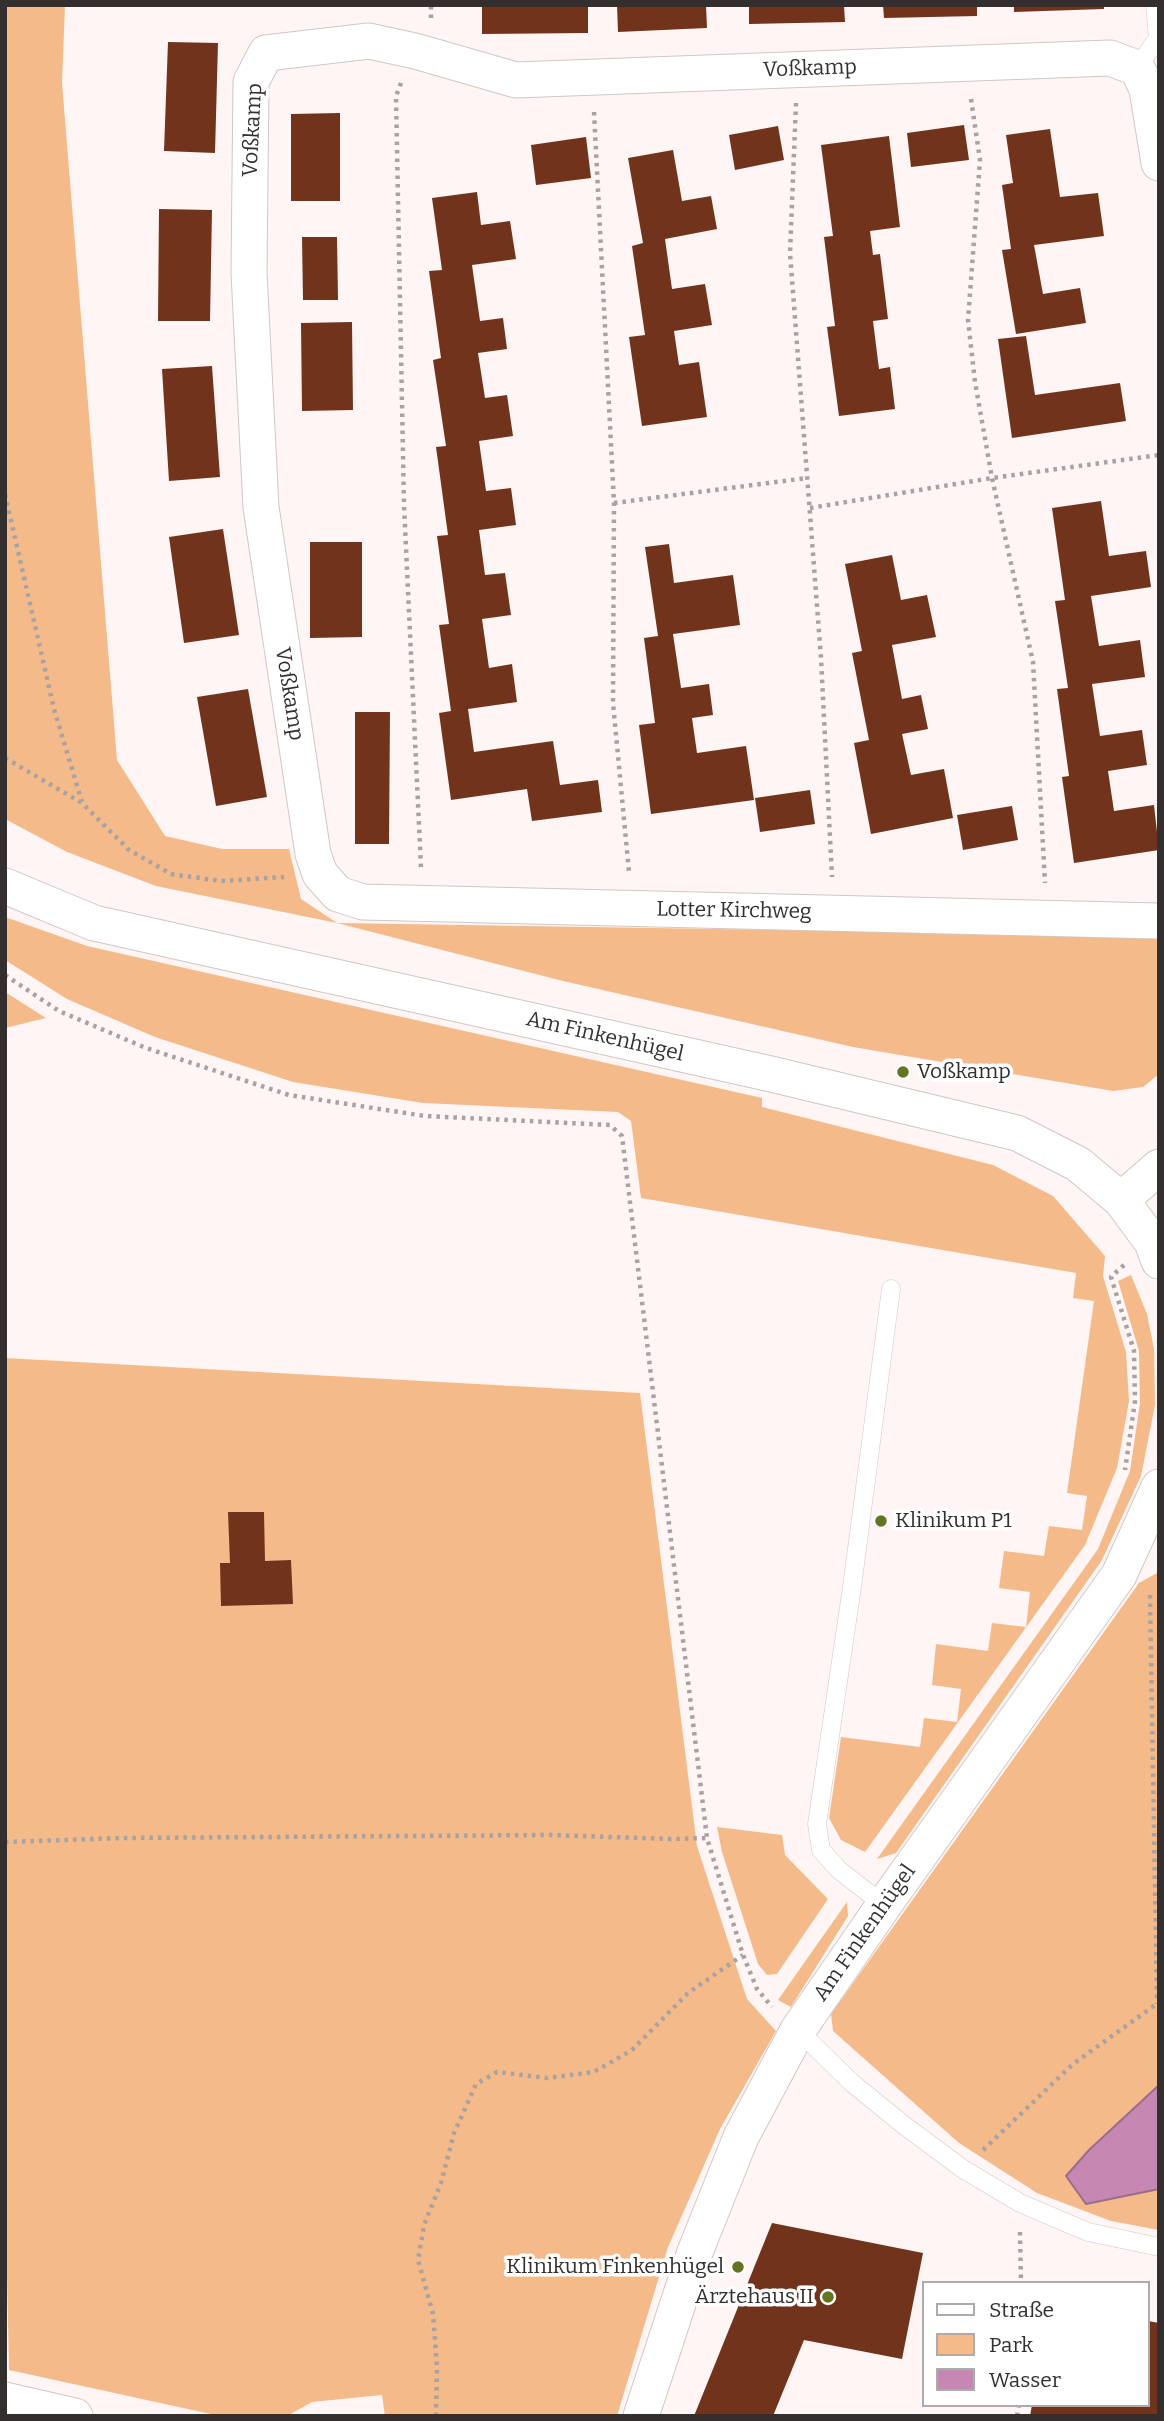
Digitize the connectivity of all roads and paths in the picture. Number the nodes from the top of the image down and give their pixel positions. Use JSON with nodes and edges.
{"nodes":[{"id":1,"x":1155,"y":5,"type":"edge"},
{"id":2,"x":415,"y":51,"type":"junction"},
{"id":3,"x":966,"y":63,"type":"junction"},
{"id":4,"x":1137,"y":68,"type":"junction"},
{"id":5,"x":798,"y":70,"type":"junction"},
{"id":6,"x":592,"y":78,"type":"junction"},
{"id":7,"x":1159,"y":163,"type":"edge"},
{"id":8,"x":1159,"y":455,"type":"edge"},
{"id":9,"x":807,"y":478,"type":"junction"},
{"id":10,"x":992,"y":478,"type":"junction"},
{"id":11,"x":5,"y":494,"type":"edge"},
{"id":12,"x":614,"y":503,"type":"junction"},
{"id":13,"x":810,"y":508,"type":"junction"},
{"id":14,"x":5,"y":758,"type":"edge"},
{"id":15,"x":82,"y":803,"type":"junction"},
{"id":16,"x":320,"y":874,"type":"junction"},
{"id":17,"x":5,"y":886,"type":"edge"},
{"id":18,"x":423,"y":903,"type":"junction"},
{"id":19,"x":629,"y":908,"type":"junction"},
{"id":20,"x":833,"y":913,"type":"junction"},
{"id":21,"x":1047,"y":918,"type":"junction"},
{"id":22,"x":1159,"y":921,"type":"edge"},
{"id":23,"x":5,"y":975,"type":"edge"},
{"id":24,"x":1159,"y":1167,"type":"edge"},
{"id":25,"x":1121,"y":1200,"type":"junction"},
{"id":26,"x":1155,"y":1251,"type":"edge"},
{"id":27,"x":891,"y":1289,"type":"dead end"},
{"id":28,"x":1120,"y":1481,"type":"dead end"},
{"id":29,"x":1159,"y":1487,"type":"edge"},
{"id":30,"x":1150,"y":1590,"type":"dead end"},
{"id":31,"x":707,"y":1838,"type":"junction"},
{"id":32,"x":5,"y":1842,"type":"edge"},
{"id":33,"x":884,"y":1905,"type":"junction"},
{"id":34,"x":743,"y":1955,"type":"junction"},
{"id":35,"x":776,"y":1992,"type":"dead end"},
{"id":36,"x":1158,"y":2003,"type":"edge"},
{"id":37,"x":768,"y":2004,"type":"junction"},
{"id":38,"x":798,"y":2031,"type":"junction"},
{"id":39,"x":963,"y":2169,"type":"junction"},
{"id":40,"x":1020,"y":2203,"type":"junction"},
{"id":41,"x":1159,"y":2247,"type":"edge"},
{"id":42,"x":1021,"y":2281,"type":"edge"},
{"id":43,"x":5,"y":2400,"type":"edge"},
{"id":44,"x":75,"y":2416,"type":"edge"},
{"id":45,"x":436,"y":2416,"type":"edge"},
{"id":46,"x":641,"y":2416,"type":"edge"}],
"edges":[{"from":1,"to":4,"type":"lane"},
{"from":2,"to":6,"type":"street","name":"Voßkamp"},
{"from":2,"to":16,"type":"street","name":"Voßkamp"},
{"from":2,"to":18,"type":"path"},
{"from":3,"to":4,"type":"street","name":"Voßkamp"},
{"from":3,"to":5,"type":"street","name":"Voßkamp"},
{"from":3,"to":10,"type":"path"},
{"from":4,"to":7,"type":"street"},
{"from":5,"to":6,"type":"street","name":"Voßkamp"},
{"from":5,"to":9,"type":"path"},
{"from":6,"to":12,"type":"path"},
{"from":8,"to":10,"type":"path"},
{"from":9,"to":12,"type":"path"},
{"from":9,"to":13,"type":"path"},
{"from":10,"to":13,"type":"path"},
{"from":10,"to":21,"type":"path"},
{"from":11,"to":15,"type":"path"},
{"from":12,"to":19,"type":"path"},
{"from":13,"to":20,"type":"path"},
{"from":14,"to":15,"type":"path"},
{"from":15,"to":16,"type":"path"},
{"from":16,"to":18,"type":"street","name":"Lotter Kirchweg"},
{"from":17,"to":25,"type":"street","name":"Am Finkenhügel"},
{"from":18,"to":19,"type":"street","name":"Lotter Kirchweg"},
{"from":19,"to":20,"type":"street","name":"Lotter Kirchweg"},
{"from":20,"to":21,"type":"street","name":"Lotter Kirchweg"},
{"from":21,"to":22,"type":"street","name":"Lotter Kirchweg"},
{"from":23,"to":31,"type":"path"},
{"from":24,"to":25,"type":"street"},
{"from":25,"to":26,"type":"street","name":"Am Finkenhügel"},
{"from":26,"to":28,"type":"path"},
{"from":27,"to":33,"type":"lane"},
{"from":29,"to":33,"type":"street","name":"Am Finkenhügel"},
{"from":30,"to":36,"type":"path"},
{"from":31,"to":32,"type":"path"},
{"from":31,"to":34,"type":"path"},
{"from":33,"to":38,"type":"street","name":"Am Finkenhügel"},
{"from":34,"to":37,"type":"path"},
{"from":34,"to":45,"type":"path"},
{"from":35,"to":37,"type":"path"},
{"from":36,"to":39,"type":"path"},
{"from":37,"to":38,"type":"path"},
{"from":38,"to":39,"type":"lane"},
{"from":38,"to":46,"type":"street","name":"Am Finkenhügel"},
{"from":39,"to":40,"type":"lane"},
{"from":40,"to":41,"type":"lane"},
{"from":40,"to":42,"type":"path"},
{"from":43,"to":44,"type":"street"}]}
